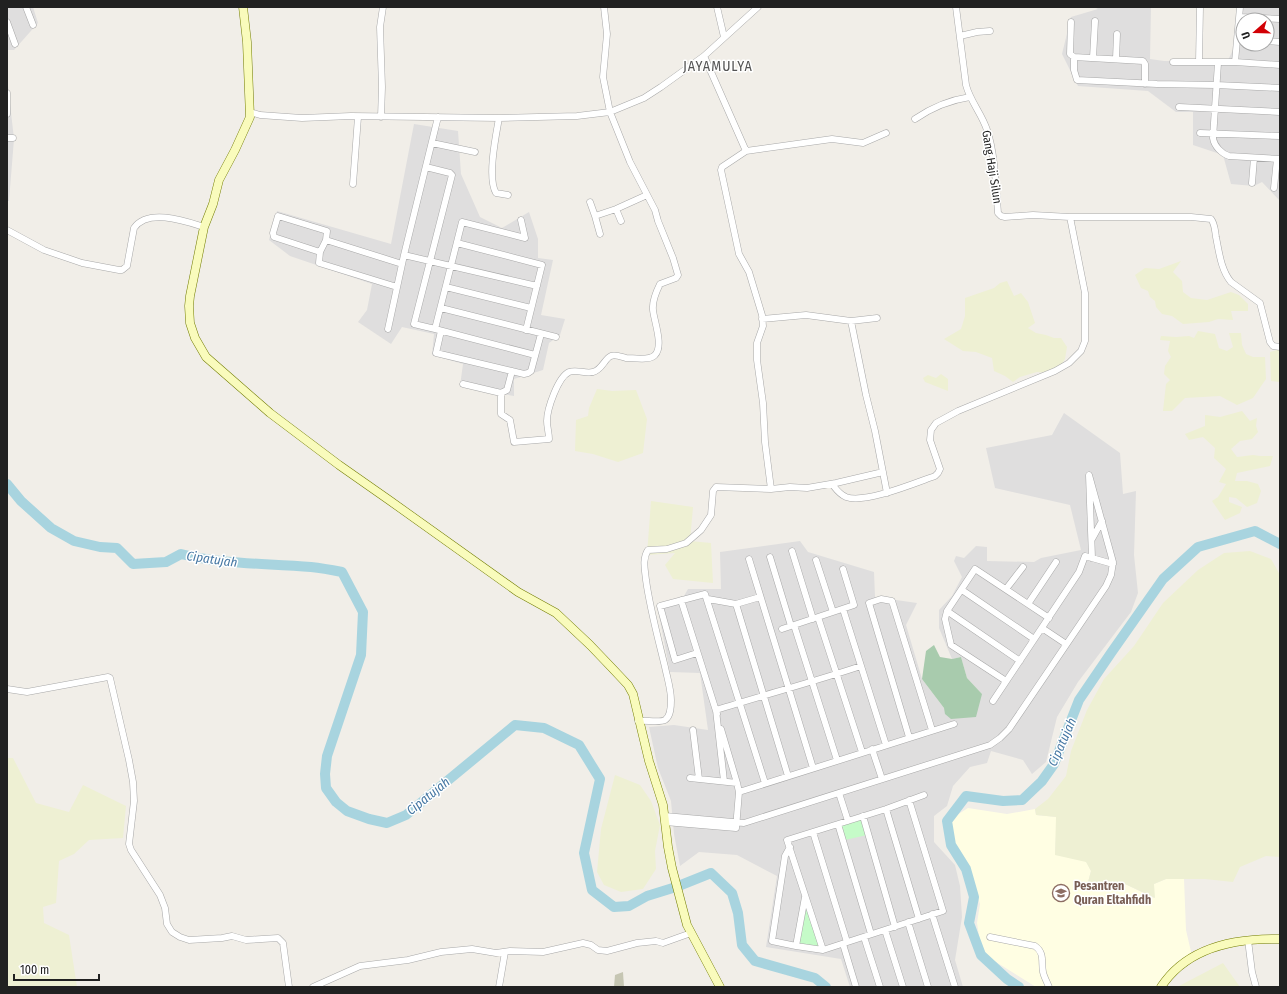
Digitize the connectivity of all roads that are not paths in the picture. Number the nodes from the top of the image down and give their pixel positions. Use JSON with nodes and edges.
{"nodes":[{"id":1,"x":26,"y":7,"type":"edge"},
{"id":2,"x":243,"y":7,"type":"edge"},
{"id":3,"x":382,"y":7,"type":"edge"},
{"id":4,"x":604,"y":7,"type":"edge"},
{"id":5,"x":717,"y":7,"type":"edge"},
{"id":6,"x":758,"y":7,"type":"edge"},
{"id":7,"x":956,"y":7,"type":"edge"},
{"id":8,"x":1200,"y":7,"type":"edge"},
{"id":9,"x":1095,"y":21,"type":"dead end"},
{"id":10,"x":7,"y":22,"type":"edge"},
{"id":11,"x":1071,"y":22,"type":"dead end"},
{"id":12,"x":33,"y":25,"type":"dead end"},
{"id":13,"x":990,"y":31,"type":"dead end"},
{"id":14,"x":1117,"y":34,"type":"dead end"},
{"id":15,"x":960,"y":36,"type":"junction"},
{"id":16,"x":724,"y":37,"type":"junction"},
{"id":17,"x":15,"y":44,"type":"dead end"},
{"id":18,"x":1237,"y":52,"type":"edge"},
{"id":19,"x":704,"y":56,"type":"junction"},
{"id":20,"x":1074,"y":57,"type":"junction"},
{"id":21,"x":1093,"y":58,"type":"junction"},
{"id":22,"x":1116,"y":59,"type":"junction"},
{"id":23,"x":1173,"y":62,"type":"dead end"},
{"id":24,"x":1199,"y":62,"type":"junction"},
{"id":25,"x":1234,"y":62,"type":"junction"},
{"id":26,"x":1218,"y":63,"type":"junction"},
{"id":27,"x":1280,"y":65,"type":"edge"},
{"id":28,"x":1145,"y":84,"type":"junction"},
{"id":29,"x":1216,"y":84,"type":"junction"},
{"id":30,"x":1280,"y":88,"type":"edge"},
{"id":31,"x":7,"y":93,"type":"edge"},
{"id":32,"x":970,"y":97,"type":"junction"},
{"id":33,"x":1179,"y":107,"type":"dead end"},
{"id":34,"x":1215,"y":108,"type":"junction"},
{"id":35,"x":250,"y":112,"type":"junction"},
{"id":36,"x":610,"y":112,"type":"junction"},
{"id":37,"x":1280,"y":112,"type":"edge"},
{"id":38,"x":7,"y":114,"type":"edge"},
{"id":39,"x":358,"y":116,"type":"junction"},
{"id":40,"x":381,"y":117,"type":"junction"},
{"id":41,"x":438,"y":117,"type":"junction"},
{"id":42,"x":499,"y":118,"type":"junction"},
{"id":43,"x":915,"y":118,"type":"dead end"},
{"id":44,"x":886,"y":133,"type":"dead end"},
{"id":45,"x":1200,"y":133,"type":"dead end"},
{"id":46,"x":1214,"y":133,"type":"junction"},
{"id":47,"x":1280,"y":136,"type":"edge"},
{"id":48,"x":432,"y":143,"type":"junction"},
{"id":49,"x":746,"y":151,"type":"junction"},
{"id":50,"x":475,"y":152,"type":"dead end"},
{"id":51,"x":1254,"y":158,"type":"junction"},
{"id":52,"x":1278,"y":159,"type":"edge"},
{"id":53,"x":426,"y":167,"type":"junction"},
{"id":54,"x":1252,"y":183,"type":"dead end"},
{"id":55,"x":353,"y":184,"type":"dead end"},
{"id":56,"x":1274,"y":188,"type":"dead end"},
{"id":57,"x":508,"y":195,"type":"dead end"},
{"id":58,"x":647,"y":195,"type":"junction"},
{"id":59,"x":590,"y":202,"type":"dead end"},
{"id":60,"x":616,"y":209,"type":"junction"},
{"id":61,"x":595,"y":216,"type":"junction"},
{"id":62,"x":1070,"y":217,"type":"junction"},
{"id":63,"x":521,"y":220,"type":"dead end"},
{"id":64,"x":621,"y":222,"type":"dead end"},
{"id":65,"x":204,"y":227,"type":"junction"},
{"id":66,"x":7,"y":230,"type":"edge"},
{"id":67,"x":600,"y":234,"type":"dead end"},
{"id":68,"x":326,"y":240,"type":"junction"},
{"id":69,"x":457,"y":243,"type":"junction"},
{"id":70,"x":320,"y":252,"type":"junction"},
{"id":71,"x":404,"y":255,"type":"junction"},
{"id":72,"x":430,"y":260,"type":"junction"},
{"id":73,"x":402,"y":264,"type":"junction"},
{"id":74,"x":451,"y":265,"type":"junction"},
{"id":75,"x":397,"y":286,"type":"junction"},
{"id":76,"x":537,"y":286,"type":"junction"},
{"id":77,"x":446,"y":287,"type":"junction"},
{"id":78,"x":440,"y":308,"type":"junction"},
{"id":79,"x":531,"y":308,"type":"junction"},
{"id":80,"x":876,"y":318,"type":"dead end"},
{"id":81,"x":762,"y":319,"type":"junction"},
{"id":82,"x":852,"y":321,"type":"junction"},
{"id":83,"x":388,"y":329,"type":"dead end"},
{"id":84,"x":438,"y":330,"type":"junction"},
{"id":85,"x":526,"y":330,"type":"junction"},
{"id":86,"x":541,"y":334,"type":"junction"},
{"id":87,"x":556,"y":337,"type":"dead end"},
{"id":88,"x":1280,"y":347,"type":"edge"},
{"id":89,"x":535,"y":355,"type":"junction"},
{"id":90,"x":512,"y":371,"type":"junction"},
{"id":91,"x":463,"y":384,"type":"dead end"},
{"id":92,"x":501,"y":393,"type":"junction"},
{"id":93,"x":883,"y":472,"type":"junction"},
{"id":94,"x":832,"y":484,"type":"junction"},
{"id":95,"x":771,"y":489,"type":"junction"},
{"id":96,"x":887,"y":493,"type":"junction"},
{"id":97,"x":1102,"y":521,"type":"junction"},
{"id":98,"x":1091,"y":540,"type":"junction"},
{"id":99,"x":792,"y":551,"type":"dead end"},
{"id":100,"x":770,"y":557,"type":"dead end"},
{"id":101,"x":749,"y":558,"type":"dead end"},
{"id":102,"x":1092,"y":558,"type":"junction"},
{"id":103,"x":816,"y":560,"type":"dead end"},
{"id":104,"x":1056,"y":562,"type":"dead end"},
{"id":105,"x":1113,"y":564,"type":"junction"},
{"id":106,"x":1023,"y":567,"type":"dead end"},
{"id":107,"x":843,"y":569,"type":"dead end"},
{"id":108,"x":1006,"y":589,"type":"junction"},
{"id":109,"x":962,"y":590,"type":"junction"},
{"id":110,"x":760,"y":597,"type":"junction"},
{"id":111,"x":682,"y":600,"type":"junction"},
{"id":112,"x":708,"y":600,"type":"junction"},
{"id":113,"x":736,"y":604,"type":"junction"},
{"id":114,"x":1028,"y":604,"type":"junction"},
{"id":115,"x":843,"y":609,"type":"junction"},
{"id":116,"x":833,"y":612,"type":"junction"},
{"id":117,"x":948,"y":612,"type":"junction"},
{"id":118,"x":816,"y":618,"type":"junction"},
{"id":119,"x":1049,"y":618,"type":"junction"},
{"id":120,"x":792,"y":625,"type":"junction"},
{"id":121,"x":1042,"y":628,"type":"junction"},
{"id":122,"x":782,"y":629,"type":"dead end"},
{"id":123,"x":1034,"y":639,"type":"junction"},
{"id":124,"x":1066,"y":644,"type":"junction"},
{"id":125,"x":697,"y":653,"type":"junction"},
{"id":126,"x":1020,"y":661,"type":"junction"},
{"id":127,"x":861,"y":666,"type":"junction"},
{"id":128,"x":837,"y":674,"type":"junction"},
{"id":129,"x":1006,"y":681,"type":"junction"},
{"id":130,"x":812,"y":682,"type":"junction"},
{"id":131,"x":7,"y":689,"type":"edge"},
{"id":132,"x":788,"y":689,"type":"junction"},
{"id":133,"x":764,"y":695,"type":"junction"},
{"id":134,"x":993,"y":701,"type":"dead end"},
{"id":135,"x":740,"y":702,"type":"junction"},
{"id":136,"x":716,"y":710,"type":"junction"},
{"id":137,"x":638,"y":721,"type":"junction"},
{"id":138,"x":954,"y":724,"type":"dead end"},
{"id":139,"x":693,"y":730,"type":"dead end"},
{"id":140,"x":932,"y":730,"type":"junction"},
{"id":141,"x":909,"y":737,"type":"junction"},
{"id":142,"x":886,"y":745,"type":"junction"},
{"id":143,"x":872,"y":749,"type":"junction"},
{"id":144,"x":862,"y":752,"type":"junction"},
{"id":145,"x":837,"y":760,"type":"junction"},
{"id":146,"x":813,"y":768,"type":"junction"},
{"id":147,"x":788,"y":776,"type":"junction"},
{"id":148,"x":690,"y":778,"type":"dead end"},
{"id":149,"x":699,"y":779,"type":"junction"},
{"id":150,"x":882,"y":779,"type":"junction"},
{"id":151,"x":724,"y":781,"type":"junction"},
{"id":152,"x":737,"y":783,"type":"junction"},
{"id":153,"x":765,"y":783,"type":"junction"},
{"id":154,"x":740,"y":792,"type":"junction"},
{"id":155,"x":839,"y":793,"type":"junction"},
{"id":156,"x":924,"y":795,"type":"dead end"},
{"id":157,"x":909,"y":800,"type":"junction"},
{"id":158,"x":886,"y":809,"type":"junction"},
{"id":159,"x":863,"y":816,"type":"junction"},
{"id":160,"x":665,"y":819,"type":"junction"},
{"id":161,"x":848,"y":821,"type":"junction"},
{"id":162,"x":737,"y":822,"type":"junction"},
{"id":163,"x":838,"y":824,"type":"junction"},
{"id":164,"x":813,"y":832,"type":"junction"},
{"id":165,"x":790,"y":846,"type":"junction"},
{"id":166,"x":806,"y":895,"type":"junction"},
{"id":167,"x":932,"y":914,"type":"junction"},
{"id":168,"x":919,"y":919,"type":"junction"},
{"id":169,"x":908,"y":922,"type":"junction"},
{"id":170,"x":895,"y":927,"type":"junction"},
{"id":171,"x":885,"y":930,"type":"junction"},
{"id":172,"x":691,"y":932,"type":"junction"},
{"id":173,"x":871,"y":934,"type":"junction"},
{"id":174,"x":864,"y":937,"type":"junction"},
{"id":175,"x":990,"y":937,"type":"dead end"},
{"id":176,"x":1280,"y":939,"type":"edge"},
{"id":177,"x":1248,"y":940,"type":"junction"},
{"id":178,"x":845,"y":943,"type":"junction"},
{"id":179,"x":796,"y":946,"type":"junction"},
{"id":180,"x":823,"y":950,"type":"junction"},
{"id":181,"x":505,"y":952,"type":"junction"},
{"id":182,"x":289,"y":987,"type":"edge"},
{"id":183,"x":313,"y":987,"type":"edge"},
{"id":184,"x":499,"y":987,"type":"edge"},
{"id":185,"x":720,"y":987,"type":"edge"},
{"id":186,"x":856,"y":987,"type":"edge"},
{"id":187,"x":880,"y":987,"type":"edge"},
{"id":188,"x":903,"y":987,"type":"edge"},
{"id":189,"x":928,"y":987,"type":"edge"},
{"id":190,"x":955,"y":987,"type":"edge"},
{"id":191,"x":1049,"y":987,"type":"edge"},
{"id":192,"x":1161,"y":987,"type":"edge"},
{"id":193,"x":1256,"y":987,"type":"edge"}],
"edges":[{"from":1,"to":12,"type":"street"},
{"from":2,"to":35,"type":"street"},
{"from":3,"to":40,"type":"street"},
{"from":4,"to":36,"type":"street"},
{"from":5,"to":16,"type":"street"},
{"from":6,"to":16,"type":"street"},
{"from":7,"to":15,"type":"street","name":"Gang Haji Silun"},
{"from":8,"to":24,"type":"street"},
{"from":9,"to":21,"type":"street"},
{"from":10,"to":17,"type":"street"},
{"from":11,"to":20,"type":"street"},
{"from":13,"to":15,"type":"street"},
{"from":14,"to":22,"type":"street"},
{"from":15,"to":32,"type":"street","name":"Gang Haji Silun"},
{"from":16,"to":19,"type":"street"},
{"from":18,"to":25,"type":"street"},
{"from":19,"to":36,"type":"street"},
{"from":19,"to":49,"type":"street"},
{"from":20,"to":21,"type":"street"},
{"from":20,"to":28,"type":"street"},
{"from":21,"to":22,"type":"street"},
{"from":22,"to":28,"type":"street"},
{"from":23,"to":24,"type":"street"},
{"from":24,"to":26,"type":"street"},
{"from":25,"to":26,"type":"street"},
{"from":25,"to":27,"type":"street"},
{"from":26,"to":29,"type":"street"},
{"from":28,"to":29,"type":"street"},
{"from":29,"to":30,"type":"street"},
{"from":29,"to":34,"type":"street"},
{"from":31,"to":38,"type":"street"},
{"from":32,"to":43,"type":"street"},
{"from":32,"to":62,"type":"street","name":"Gang Haji Silun"},
{"from":33,"to":34,"type":"street"},
{"from":34,"to":37,"type":"street"},
{"from":34,"to":46,"type":"street"},
{"from":35,"to":39,"type":"street"},
{"from":35,"to":65,"type":"street"},
{"from":36,"to":42,"type":"street"},
{"from":36,"to":58,"type":"street"},
{"from":39,"to":40,"type":"street"},
{"from":39,"to":55,"type":"street"},
{"from":40,"to":41,"type":"street"},
{"from":41,"to":42,"type":"street"},
{"from":41,"to":48,"type":"street"},
{"from":42,"to":57,"type":"street"},
{"from":44,"to":49,"type":"street"},
{"from":45,"to":46,"type":"street"},
{"from":46,"to":47,"type":"street"},
{"from":46,"to":51,"type":"street"},
{"from":48,"to":50,"type":"street"},
{"from":48,"to":53,"type":"street"},
{"from":49,"to":81,"type":"street"},
{"from":51,"to":52,"type":"street"},
{"from":51,"to":54,"type":"street"},
{"from":52,"to":56,"type":"street"},
{"from":53,"to":71,"type":"street"},
{"from":53,"to":72,"type":"street"},
{"from":58,"to":60,"type":"street"},
{"from":58,"to":92,"type":"street"},
{"from":59,"to":61,"type":"street"},
{"from":60,"to":61,"type":"street"},
{"from":60,"to":64,"type":"street"},
{"from":61,"to":67,"type":"street"},
{"from":62,"to":88,"type":"street"},
{"from":62,"to":96,"type":"street"},
{"from":63,"to":69,"type":"street"},
{"from":65,"to":66,"type":"street"},
{"from":65,"to":137,"type":"street"},
{"from":68,"to":70,"type":"street"},
{"from":68,"to":70,"type":"street"},
{"from":68,"to":73,"type":"street"},
{"from":69,"to":74,"type":"street"},
{"from":69,"to":76,"type":"street"},
{"from":70,"to":75,"type":"street"},
{"from":71,"to":72,"type":"street"},
{"from":71,"to":73,"type":"street"},
{"from":72,"to":74,"type":"street"},
{"from":72,"to":84,"type":"street"},
{"from":73,"to":75,"type":"street"},
{"from":74,"to":76,"type":"street"},
{"from":74,"to":77,"type":"street"},
{"from":75,"to":83,"type":"street"},
{"from":76,"to":79,"type":"street"},
{"from":77,"to":78,"type":"street"},
{"from":77,"to":79,"type":"street"},
{"from":78,"to":84,"type":"street"},
{"from":78,"to":85,"type":"street"},
{"from":79,"to":85,"type":"street"},
{"from":80,"to":82,"type":"street"},
{"from":81,"to":82,"type":"street"},
{"from":81,"to":95,"type":"street"},
{"from":82,"to":93,"type":"street"},
{"from":84,"to":89,"type":"street"},
{"from":84,"to":90,"type":"street"},
{"from":85,"to":86,"type":"street"},
{"from":86,"to":87,"type":"street"},
{"from":86,"to":89,"type":"street"},
{"from":89,"to":90,"type":"street"},
{"from":90,"to":92,"type":"street"},
{"from":91,"to":92,"type":"street"},
{"from":93,"to":94,"type":"street"},
{"from":93,"to":96,"type":"street"},
{"from":94,"to":95,"type":"street"},
{"from":94,"to":96,"type":"street"},
{"from":95,"to":137,"type":"street"},
{"from":97,"to":98,"type":"street"},
{"from":97,"to":98,"type":"street"},
{"from":97,"to":105,"type":"street"},
{"from":98,"to":102,"type":"street"},
{"from":99,"to":118,"type":"street"},
{"from":100,"to":120,"type":"street"},
{"from":101,"to":110,"type":"street"},
{"from":102,"to":105,"type":"street"},
{"from":102,"to":119,"type":"street"},
{"from":103,"to":116,"type":"street"},
{"from":104,"to":114,"type":"street"},
{"from":105,"to":124,"type":"street"},
{"from":106,"to":108,"type":"street"},
{"from":107,"to":115,"type":"street"},
{"from":108,"to":109,"type":"street"},
{"from":108,"to":114,"type":"street"},
{"from":109,"to":117,"type":"street"},
{"from":109,"to":123,"type":"street"},
{"from":110,"to":113,"type":"street"},
{"from":110,"to":132,"type":"street"},
{"from":111,"to":112,"type":"street"},
{"from":111,"to":125,"type":"street"},
{"from":111,"to":125,"type":"street"},
{"from":112,"to":113,"type":"street"},
{"from":112,"to":135,"type":"street"},
{"from":113,"to":133,"type":"street"},
{"from":114,"to":119,"type":"street"},
{"from":115,"to":116,"type":"street"},
{"from":115,"to":127,"type":"street"},
{"from":116,"to":118,"type":"street"},
{"from":117,"to":126,"type":"street"},
{"from":117,"to":129,"type":"street"},
{"from":118,"to":120,"type":"street"},
{"from":118,"to":128,"type":"street"},
{"from":119,"to":121,"type":"street"},
{"from":120,"to":122,"type":"street"},
{"from":120,"to":130,"type":"street"},
{"from":121,"to":123,"type":"street"},
{"from":121,"to":124,"type":"street"},
{"from":123,"to":126,"type":"street"},
{"from":124,"to":150,"type":"street"},
{"from":125,"to":136,"type":"street"},
{"from":126,"to":129,"type":"street"},
{"from":127,"to":128,"type":"street"},
{"from":127,"to":142,"type":"street"},
{"from":128,"to":130,"type":"street"},
{"from":128,"to":144,"type":"street"},
{"from":129,"to":134,"type":"street"},
{"from":130,"to":132,"type":"street"},
{"from":130,"to":145,"type":"street"},
{"from":131,"to":182,"type":"street"},
{"from":132,"to":133,"type":"street"},
{"from":132,"to":146,"type":"street"},
{"from":133,"to":135,"type":"street"},
{"from":133,"to":147,"type":"street"},
{"from":135,"to":136,"type":"street"},
{"from":135,"to":153,"type":"street"},
{"from":136,"to":151,"type":"street"},
{"from":136,"to":152,"type":"street"},
{"from":137,"to":160,"type":"street"},
{"from":138,"to":140,"type":"street"},
{"from":139,"to":149,"type":"street"},
{"from":140,"to":141,"type":"street"},
{"from":140,"to":141,"type":"street"},
{"from":141,"to":142,"type":"street"},
{"from":142,"to":143,"type":"street"},
{"from":143,"to":144,"type":"street"},
{"from":143,"to":150,"type":"street"},
{"from":144,"to":145,"type":"street"},
{"from":145,"to":146,"type":"street"},
{"from":146,"to":147,"type":"street"},
{"from":147,"to":153,"type":"street"},
{"from":148,"to":149,"type":"street"},
{"from":149,"to":151,"type":"street"},
{"from":150,"to":155,"type":"street"},
{"from":151,"to":152,"type":"street"},
{"from":152,"to":154,"type":"street"},
{"from":153,"to":154,"type":"street"},
{"from":154,"to":162,"type":"street"},
{"from":155,"to":161,"type":"street"},
{"from":155,"to":162,"type":"street"},
{"from":156,"to":157,"type":"street"},
{"from":157,"to":158,"type":"street"},
{"from":157,"to":167,"type":"street"},
{"from":158,"to":159,"type":"street"},
{"from":158,"to":168,"type":"street"},
{"from":159,"to":161,"type":"street"},
{"from":159,"to":170,"type":"street"},
{"from":160,"to":162,"type":"street"},
{"from":160,"to":172,"type":"street"},
{"from":161,"to":163,"type":"street"},
{"from":163,"to":164,"type":"street"},
{"from":163,"to":173,"type":"street"},
{"from":164,"to":165,"type":"street"},
{"from":164,"to":178,"type":"street"},
{"from":165,"to":166,"type":"street"},
{"from":165,"to":179,"type":"street"},
{"from":166,"to":179,"type":"street"},
{"from":166,"to":180,"type":"street"},
{"from":167,"to":168,"type":"street"},
{"from":167,"to":190,"type":"street"},
{"from":168,"to":169,"type":"street"},
{"from":169,"to":170,"type":"street"},
{"from":169,"to":189,"type":"street"},
{"from":170,"to":171,"type":"street"},
{"from":171,"to":173,"type":"street"},
{"from":171,"to":188,"type":"street"},
{"from":172,"to":181,"type":"street"},
{"from":172,"to":185,"type":"street"},
{"from":173,"to":174,"type":"street"},
{"from":174,"to":178,"type":"street"},
{"from":174,"to":187,"type":"street"},
{"from":175,"to":191,"type":"street"},
{"from":176,"to":177,"type":"street"},
{"from":177,"to":192,"type":"street"},
{"from":177,"to":193,"type":"street"},
{"from":178,"to":180,"type":"street"},
{"from":178,"to":186,"type":"street"},
{"from":179,"to":180,"type":"street"},
{"from":181,"to":183,"type":"street"},
{"from":181,"to":184,"type":"street"}]}
